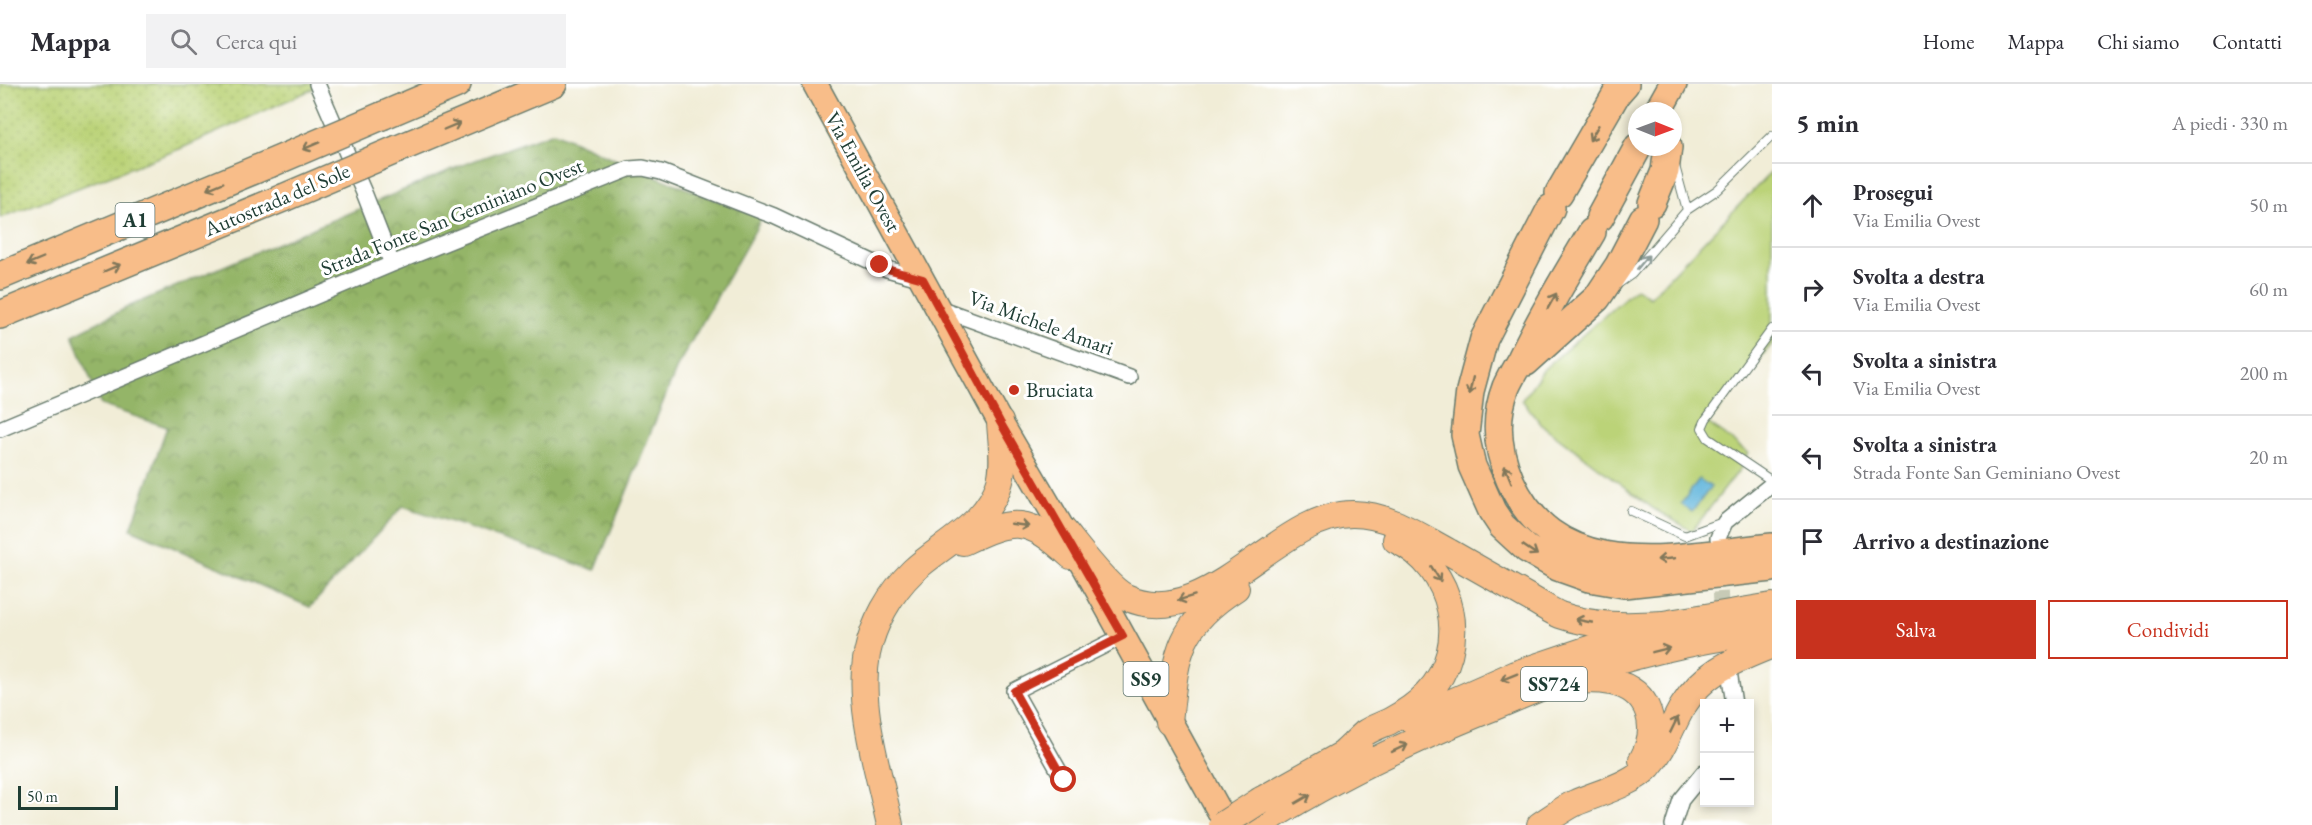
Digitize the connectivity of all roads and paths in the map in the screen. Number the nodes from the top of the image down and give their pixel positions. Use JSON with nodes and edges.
{"nodes":[{"id":1,"x":317,"y":84,"type":"edge"},
{"id":2,"x":457,"y":84,"type":"edge"},
{"id":3,"x":553,"y":84,"type":"edge"},
{"id":4,"x":815,"y":84,"type":"edge"},
{"id":5,"x":1625,"y":84,"type":"edge"},
{"id":6,"x":1674,"y":84,"type":"edge"},
{"id":7,"x":1663,"y":102,"type":"edge"},
{"id":8,"x":1673,"y":102,"type":"edge"},
{"id":9,"x":1772,"y":136,"type":"edge"},
{"id":10,"x":1633,"y":156,"type":"edge"},
{"id":11,"x":1667,"y":156,"type":"edge"},
{"id":12,"x":1671,"y":156,"type":"edge"},
{"id":13,"x":1687,"y":210,"type":"junction"},
{"id":14,"x":392,"y":264,"type":"junction"},
{"id":15,"x":0,"y":276,"type":"edge"},
{"id":16,"x":923,"y":279,"type":"junction"},
{"id":17,"x":1597,"y":298,"type":"junction"},
{"id":18,"x":939,"y":309,"type":"junction"},
{"id":19,"x":0,"y":315,"type":"edge"},
{"id":20,"x":1772,"y":329,"type":"edge"},
{"id":21,"x":1515,"y":372,"type":"junction"},
{"id":22,"x":1129,"y":377,"type":"dead end"},
{"id":23,"x":1000,"y":422,"type":"junction"},
{"id":24,"x":0,"y":429,"type":"edge"},
{"id":25,"x":1772,"y":482,"type":"edge"},
{"id":26,"x":1631,"y":512,"type":"dead end"},
{"id":27,"x":1725,"y":522,"type":"junction"},
{"id":28,"x":1064,"y":531,"type":"junction"},
{"id":29,"x":1718,"y":538,"type":"dead end"},
{"id":30,"x":1772,"y":547,"type":"edge"},
{"id":31,"x":927,"y":560,"type":"junction"},
{"id":32,"x":1772,"y":568,"type":"edge"},
{"id":33,"x":1086,"y":569,"type":"junction"},
{"id":34,"x":1772,"y":606,"type":"edge"},
{"id":35,"x":1664,"y":624,"type":"junction"},
{"id":36,"x":1772,"y":631,"type":"edge"},
{"id":37,"x":1123,"y":636,"type":"junction"},
{"id":38,"x":1772,"y":645,"type":"edge"},
{"id":39,"x":1729,"y":670,"type":"dead end"},
{"id":40,"x":1559,"y":682,"type":"junction"},
{"id":41,"x":1733,"y":699,"type":"edge"},
{"id":42,"x":1169,"y":722,"type":"junction"},
{"id":43,"x":1343,"y":761,"type":"junction"},
{"id":44,"x":1700,"y":777,"type":"edge"},
{"id":45,"x":1064,"y":780,"type":"dead end"},
{"id":46,"x":1622,"y":783,"type":"junction"},
{"id":47,"x":890,"y":825,"type":"edge"},
{"id":48,"x":1222,"y":825,"type":"edge"},
{"id":49,"x":1227,"y":825,"type":"edge"},
{"id":50,"x":1259,"y":825,"type":"edge"},
{"id":51,"x":1540,"y":825,"type":"edge"},
{"id":52,"x":1673,"y":825,"type":"edge"}],
"edges":[{"from":1,"to":14,"type":"street"},
{"from":2,"to":15,"type":"highway","name":"Autostrada del Sole","number":"A1","one_way":true,"bridge":true},
{"from":19,"to":3,"type":"highway","name":"Autostrada del Sole","number":"A1","one_way":true,"bridge":true},
{"from":4,"to":16,"type":"main road","name":"Via Emilia Ovest","number":"SS9"},
{"from":5,"to":32,"type":"highway","one_way":true},
{"from":6,"to":7,"type":"highway"},
{"from":6,"to":8,"type":"highway"},
{"from":9,"to":13,"type":"lane"},
{"from":21,"to":10,"type":"highway","one_way":true},
{"from":11,"to":17,"type":"highway"},
{"from":12,"to":13,"type":"lane"},
{"from":17,"to":13,"type":"lane","one_way":true},
{"from":14,"to":16,"type":"street","name":"Strada Fonte San Geminiano Ovest"},
{"from":14,"to":24,"type":"street","name":"Strada Fonte San Geminiano Ovest"},
{"from":16,"to":18,"type":"main road","name":"Via Emilia Ovest","number":"SS9"},
{"from":17,"to":21,"type":"highway"},
{"from":18,"to":22,"type":"street","name":"Via Michele Amari"},
{"from":18,"to":23,"type":"main road","name":"Via Emilia Ovest","number":"SS9"},
{"from":20,"to":25,"type":"lane"},
{"from":30,"to":21,"type":"highway","one_way":true},
{"from":23,"to":28,"type":"main road","name":"Via Emilia Ovest","number":"SS9"},
{"from":23,"to":31,"type":"highway"},
{"from":25,"to":27,"type":"street"},
{"from":26,"to":27,"type":"lane"},
{"from":27,"to":29,"type":"street"},
{"from":28,"to":33,"type":"main road","name":"Via Emilia Ovest","number":"SS9"},
{"from":35,"to":28,"type":"highway","one_way":true},
{"from":31,"to":33,"type":"highway","one_way":true},
{"from":31,"to":47,"type":"highway"},
{"from":33,"to":37,"type":"main road","name":"Via Emilia Ovest","number":"SS9"},
{"from":34,"to":35,"type":"highway","number":"SS724"},
{"from":35,"to":43,"type":"highway","number":"SS724","one_way":true},
{"from":40,"to":36,"type":"highway","number":"SS724","one_way":true},
{"from":37,"to":42,"type":"main road","name":"Via Emilia Ovest","number":"SS9"},
{"from":37,"to":45,"type":"street"},
{"from":46,"to":38,"type":"highway","one_way":true},
{"from":39,"to":41,"type":"street"},
{"from":43,"to":40,"type":"highway","number":"SS724","one_way":true},
{"from":40,"to":46,"type":"highway"},
{"from":42,"to":43,"type":"highway","one_way":true},
{"from":42,"to":49,"type":"main road","name":"Via Emilia Ovest","number":"SS9"},
{"from":43,"to":48,"type":"highway","number":"SS724","bridge":true},
{"from":50,"to":43,"type":"highway","number":"SS724","one_way":true},
{"from":44,"to":52,"type":"street"},
{"from":46,"to":51,"type":"highway"}]}
